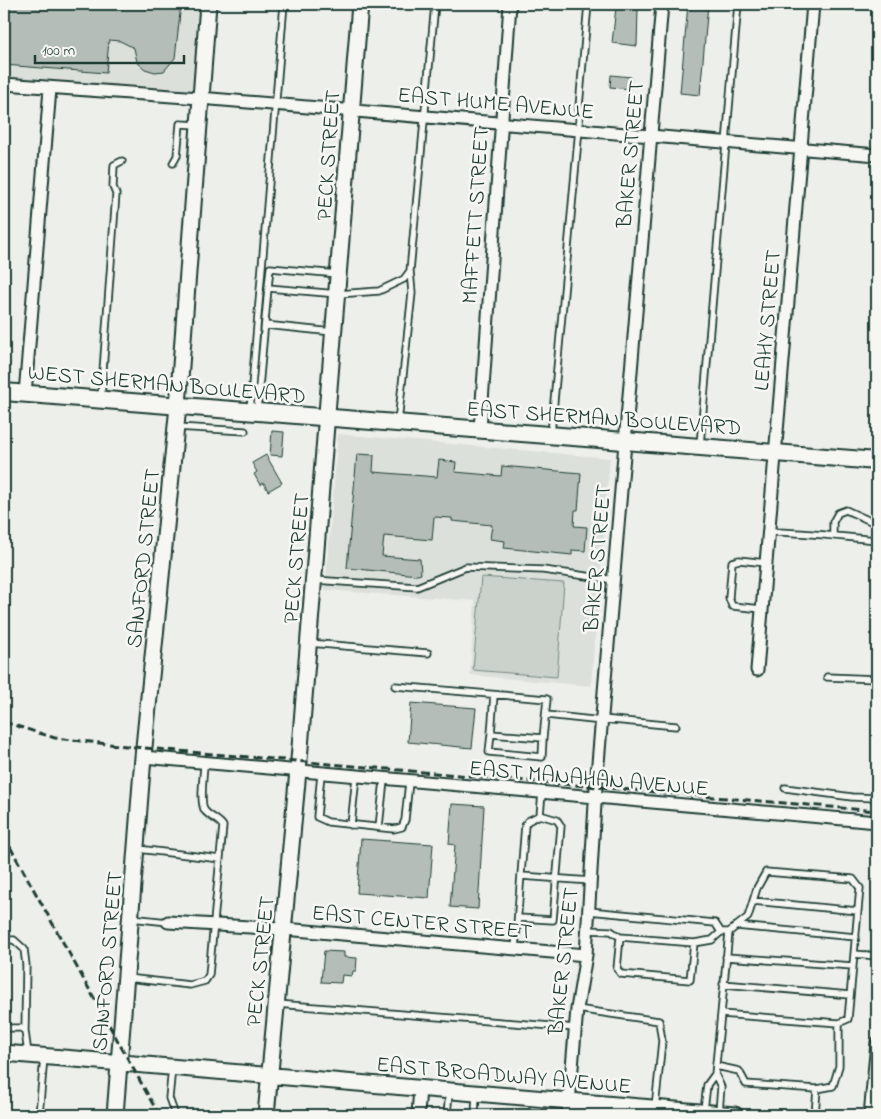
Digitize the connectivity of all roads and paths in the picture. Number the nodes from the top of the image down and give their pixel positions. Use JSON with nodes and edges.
{"nodes":[{"id":1,"x":208,"y":4,"type":"edge"},
{"id":2,"x":284,"y":4,"type":"edge"},
{"id":3,"x":360,"y":4,"type":"edge"},
{"id":4,"x":435,"y":4,"type":"edge"},
{"id":5,"x":510,"y":4,"type":"edge"},
{"id":6,"x":588,"y":4,"type":"edge"},
{"id":7,"x":662,"y":4,"type":"edge"},
{"id":8,"x":738,"y":4,"type":"edge"},
{"id":9,"x":813,"y":4,"type":"edge"},
{"id":10,"x":4,"y":84,"type":"edge"},
{"id":11,"x":50,"y":89,"type":"junction"},
{"id":12,"x":200,"y":98,"type":"junction"},
{"id":13,"x":276,"y":104,"type":"junction"},
{"id":14,"x":351,"y":110,"type":"junction"},
{"id":15,"x":426,"y":116,"type":"junction"},
{"id":16,"x":500,"y":123,"type":"junction"},
{"id":17,"x":198,"y":125,"type":"junction"},
{"id":18,"x":579,"y":129,"type":"junction"},
{"id":19,"x":650,"y":136,"type":"junction"},
{"id":20,"x":726,"y":142,"type":"junction"},
{"id":21,"x":801,"y":148,"type":"junction"},
{"id":22,"x":877,"y":155,"type":"edge"},
{"id":23,"x":122,"y":161,"type":"dead end"},
{"id":24,"x":173,"y":163,"type":"dead end"},
{"id":25,"x":410,"y":271,"type":"junction"},
{"id":26,"x":340,"y":274,"type":"junction"},
{"id":27,"x":268,"y":288,"type":"junction"},
{"id":28,"x":338,"y":294,"type":"junction"},
{"id":29,"x":265,"y":325,"type":"junction"},
{"id":30,"x":334,"y":332,"type":"junction"},
{"id":31,"x":4,"y":392,"type":"edge"},
{"id":32,"x":25,"y":394,"type":"junction"},
{"id":33,"x":100,"y":400,"type":"junction"},
{"id":34,"x":178,"y":406,"type":"junction"},
{"id":35,"x":253,"y":412,"type":"junction"},
{"id":36,"x":328,"y":419,"type":"junction"},
{"id":37,"x":398,"y":424,"type":"junction"},
{"id":38,"x":176,"y":427,"type":"junction"},
{"id":39,"x":480,"y":430,"type":"junction"},
{"id":40,"x":245,"y":431,"type":"dead end"},
{"id":41,"x":551,"y":436,"type":"junction"},
{"id":42,"x":627,"y":442,"type":"junction"},
{"id":43,"x":700,"y":447,"type":"junction"},
{"id":44,"x":775,"y":453,"type":"junction"},
{"id":45,"x":877,"y":462,"type":"edge"},
{"id":46,"x":877,"y":524,"type":"edge"},
{"id":47,"x":768,"y":532,"type":"junction"},
{"id":48,"x":833,"y":535,"type":"junction"},
{"id":49,"x":877,"y":540,"type":"edge"},
{"id":50,"x":766,"y":562,"type":"junction"},
{"id":51,"x":314,"y":580,"type":"junction"},
{"id":52,"x":614,"y":580,"type":"junction"},
{"id":53,"x":762,"y":609,"type":"junction"},
{"id":54,"x":309,"y":643,"type":"junction"},
{"id":55,"x":428,"y":653,"type":"dead end"},
{"id":56,"x":757,"y":670,"type":"dead end"},
{"id":57,"x":827,"y":677,"type":"dead end"},
{"id":58,"x":877,"y":679,"type":"edge"},
{"id":59,"x":395,"y":686,"type":"dead end"},
{"id":60,"x":494,"y":695,"type":"junction"},
{"id":61,"x":546,"y":716,"type":"junction"},
{"id":62,"x":602,"y":720,"type":"junction"},
{"id":63,"x":676,"y":726,"type":"dead end"},
{"id":64,"x":491,"y":734,"type":"junction"},
{"id":65,"x":543,"y":738,"type":"junction"},
{"id":66,"x":143,"y":757,"type":"junction"},
{"id":67,"x":204,"y":763,"type":"junction"},
{"id":68,"x":298,"y":772,"type":"junction"},
{"id":69,"x":321,"y":774,"type":"junction"},
{"id":70,"x":356,"y":777,"type":"junction"},
{"id":71,"x":384,"y":780,"type":"junction"},
{"id":72,"x":409,"y":782,"type":"junction"},
{"id":73,"x":785,"y":788,"type":"dead end"},
{"id":74,"x":542,"y":794,"type":"junction"},
{"id":75,"x":596,"y":798,"type":"junction"},
{"id":76,"x":877,"y":798,"type":"edge"},
{"id":77,"x":540,"y":815,"type":"junction"},
{"id":78,"x":877,"y":822,"type":"edge"},
{"id":79,"x":351,"y":824,"type":"junction"},
{"id":80,"x":379,"y":827,"type":"junction"},
{"id":81,"x":137,"y":849,"type":"junction"},
{"id":82,"x":220,"y":859,"type":"junction"},
{"id":83,"x":521,"y":876,"type":"junction"},
{"id":84,"x":557,"y":879,"type":"junction"},
{"id":85,"x":591,"y":881,"type":"junction"},
{"id":86,"x":753,"y":901,"type":"junction"},
{"id":87,"x":589,"y":910,"type":"junction"},
{"id":88,"x":858,"y":911,"type":"junction"},
{"id":89,"x":131,"y":918,"type":"junction"},
{"id":90,"x":518,"y":918,"type":"junction"},
{"id":91,"x":168,"y":922,"type":"joint"},
{"id":92,"x":213,"y":925,"type":"junction"},
{"id":93,"x":736,"y":926,"type":"junction"},
{"id":94,"x":284,"y":929,"type":"junction"},
{"id":95,"x":587,"y":930,"type":"junction"},
{"id":96,"x":721,"y":932,"type":"junction"},
{"id":97,"x":729,"y":932,"type":"junction"},
{"id":98,"x":620,"y":937,"type":"junction"},
{"id":99,"x":856,"y":938,"type":"junction"},
{"id":100,"x":4,"y":940,"type":"edge"},
{"id":101,"x":694,"y":943,"type":"junction"},
{"id":102,"x":515,"y":949,"type":"junction"},
{"id":103,"x":854,"y":954,"type":"junction"},
{"id":104,"x":586,"y":955,"type":"junction"},
{"id":105,"x":877,"y":956,"type":"edge"},
{"id":106,"x":726,"y":957,"type":"junction"},
{"id":107,"x":853,"y":966,"type":"junction"},
{"id":108,"x":126,"y":978,"type":"junction"},
{"id":109,"x":723,"y":984,"type":"junction"},
{"id":110,"x":850,"y":995,"type":"junction"},
{"id":111,"x":277,"y":1004,"type":"junction"},
{"id":112,"x":577,"y":1009,"type":"junction"},
{"id":113,"x":721,"y":1014,"type":"junction"},
{"id":114,"x":838,"y":1023,"type":"junction"},
{"id":115,"x":4,"y":1028,"type":"edge"},
{"id":116,"x":576,"y":1028,"type":"junction"},
{"id":117,"x":25,"y":1031,"type":"junction"},
{"id":118,"x":877,"y":1044,"type":"edge"},
{"id":119,"x":4,"y":1053,"type":"edge"},
{"id":120,"x":28,"y":1055,"type":"junction"},
{"id":121,"x":44,"y":1056,"type":"junction"},
{"id":122,"x":119,"y":1063,"type":"junction"},
{"id":123,"x":716,"y":1066,"type":"junction"},
{"id":124,"x":172,"y":1068,"type":"junction"},
{"id":125,"x":716,"y":1074,"type":"junction"},
{"id":126,"x":269,"y":1076,"type":"junction"},
{"id":127,"x":420,"y":1088,"type":"junction"},
{"id":128,"x":817,"y":1089,"type":"junction"},
{"id":129,"x":449,"y":1091,"type":"junction"},
{"id":130,"x":477,"y":1093,"type":"junction"},
{"id":131,"x":569,"y":1108,"type":"edge"},
{"id":132,"x":648,"y":1110,"type":"edge"},
{"id":133,"x":713,"y":1114,"type":"edge"},
{"id":134,"x":39,"y":1115,"type":"edge"},
{"id":135,"x":115,"y":1115,"type":"edge"},
{"id":136,"x":176,"y":1115,"type":"edge"},
{"id":137,"x":266,"y":1115,"type":"edge"},
{"id":138,"x":418,"y":1115,"type":"edge"},
{"id":139,"x":447,"y":1115,"type":"edge"},
{"id":140,"x":475,"y":1115,"type":"edge"},
{"id":141,"x":735,"y":1115,"type":"edge"},
{"id":142,"x":814,"y":1115,"type":"edge"},
{"id":143,"x":870,"y":1115,"type":"edge"}],
"edges":[{"from":1,"to":12,"type":"street","name":"SANFORD STREET"},
{"from":2,"to":13,"type":"lane"},
{"from":3,"to":14,"type":"street","name":"PECK STREET"},
{"from":4,"to":15,"type":"lane"},
{"from":5,"to":16,"type":"street","name":"MAFFETT STREET"},
{"from":6,"to":18,"type":"lane"},
{"from":7,"to":19,"type":"street","name":"BAKER STREET"},
{"from":8,"to":20,"type":"lane"},
{"from":9,"to":21,"type":"street","name":"LEAHY STREET"},
{"from":10,"to":11,"type":"street","name":"EAST HUME AVENUE"},
{"from":11,"to":12,"type":"street","name":"EAST HUME AVENUE"},
{"from":11,"to":32,"type":"street"},
{"from":12,"to":13,"type":"street","name":"EAST HUME AVENUE"},
{"from":12,"to":17,"type":"street","name":"SANFORD STREET"},
{"from":13,"to":14,"type":"street","name":"EAST HUME AVENUE"},
{"from":13,"to":35,"type":"lane"},
{"from":14,"to":15,"type":"street","name":"EAST HUME AVENUE"},
{"from":14,"to":26,"type":"street","name":"PECK STREET"},
{"from":15,"to":16,"type":"street","name":"EAST HUME AVENUE"},
{"from":15,"to":25,"type":"lane"},
{"from":16,"to":18,"type":"street","name":"EAST HUME AVENUE"},
{"from":16,"to":39,"type":"street","name":"MAFFETT STREET"},
{"from":17,"to":24,"type":"lane"},
{"from":17,"to":34,"type":"street","name":"SANFORD STREET"},
{"from":18,"to":19,"type":"street","name":"EAST HUME AVENUE"},
{"from":18,"to":41,"type":"lane"},
{"from":19,"to":20,"type":"street","name":"EAST HUME AVENUE"},
{"from":19,"to":42,"type":"street","name":"BAKER STREET"},
{"from":20,"to":21,"type":"street","name":"EAST HUME AVENUE"},
{"from":20,"to":43,"type":"lane"},
{"from":21,"to":22,"type":"street","name":"EAST HUME AVENUE"},
{"from":21,"to":44,"type":"street","name":"LEAHY STREET"},
{"from":23,"to":33,"type":"lane"},
{"from":25,"to":28,"type":"lane"},
{"from":25,"to":37,"type":"lane"},
{"from":26,"to":27,"type":"lane"},
{"from":26,"to":28,"type":"street","name":"PECK STREET"},
{"from":27,"to":28,"type":"lane"},
{"from":27,"to":29,"type":"lane"},
{"from":28,"to":30,"type":"street","name":"PECK STREET"},
{"from":29,"to":30,"type":"lane"},
{"from":29,"to":35,"type":"lane"},
{"from":30,"to":36,"type":"street","name":"PECK STREET"},
{"from":31,"to":32,"type":"main road","name":"WEST SHERMAN BOULEVARD"},
{"from":32,"to":33,"type":"main road","name":"WEST SHERMAN BOULEVARD"},
{"from":33,"to":34,"type":"main road","name":"WEST SHERMAN BOULEVARD"},
{"from":34,"to":35,"type":"main road","name":"WEST SHERMAN BOULEVARD"},
{"from":34,"to":38,"type":"street","name":"SANFORD STREET"},
{"from":35,"to":36,"type":"main road","name":"WEST SHERMAN BOULEVARD"},
{"from":36,"to":37,"type":"main road","name":"EAST SHERMAN BOULEVARD"},
{"from":36,"to":51,"type":"street","name":"PECK STREET"},
{"from":37,"to":39,"type":"main road","name":"EAST SHERMAN BOULEVARD"},
{"from":38,"to":40,"type":"lane"},
{"from":38,"to":66,"type":"street","name":"SANFORD STREET"},
{"from":39,"to":41,"type":"main road","name":"EAST SHERMAN BOULEVARD"},
{"from":41,"to":42,"type":"main road","name":"EAST SHERMAN BOULEVARD"},
{"from":42,"to":43,"type":"main road","name":"EAST SHERMAN BOULEVARD"},
{"from":42,"to":52,"type":"street","name":"BAKER STREET"},
{"from":43,"to":44,"type":"main road","name":"EAST SHERMAN BOULEVARD"},
{"from":44,"to":45,"type":"main road","name":"EAST SHERMAN BOULEVARD"},
{"from":44,"to":47,"type":"street","name":"LEAHY STREET"},
{"from":46,"to":48,"type":"lane"},
{"from":47,"to":48,"type":"lane"},
{"from":47,"to":50,"type":"street","name":"LEAHY STREET"},
{"from":48,"to":49,"type":"lane"},
{"from":50,"to":53,"type":"street","name":"LEAHY STREET"},
{"from":50,"to":53,"type":"lane"},
{"from":51,"to":52,"type":"lane"},
{"from":51,"to":54,"type":"street","name":"PECK STREET"},
{"from":52,"to":62,"type":"street","name":"BAKER STREET"},
{"from":53,"to":56,"type":"street","name":"LEAHY STREET"},
{"from":54,"to":55,"type":"lane"},
{"from":54,"to":68,"type":"street","name":"PECK STREET"},
{"from":57,"to":58,"type":"lane"},
{"from":59,"to":60,"type":"lane"},
{"from":60,"to":61,"type":"lane"},
{"from":60,"to":64,"type":"lane"},
{"from":61,"to":62,"type":"lane"},
{"from":61,"to":65,"type":"lane"},
{"from":62,"to":63,"type":"lane"},
{"from":62,"to":75,"type":"street","name":"BAKER STREET"},
{"from":64,"to":65,"type":"lane"},
{"from":64,"to":65,"type":"lane"},
{"from":66,"to":67,"type":"street","name":"EAST MANAHAN AVENUE"},
{"from":66,"to":81,"type":"street","name":"SANFORD STREET"},
{"from":67,"to":68,"type":"street","name":"EAST MANAHAN AVENUE"},
{"from":67,"to":82,"type":"lane"},
{"from":68,"to":69,"type":"street","name":"EAST MANAHAN AVENUE"},
{"from":68,"to":94,"type":"street","name":"PECK STREET"},
{"from":69,"to":70,"type":"street","name":"EAST MANAHAN AVENUE"},
{"from":69,"to":79,"type":"lane"},
{"from":70,"to":71,"type":"street","name":"EAST MANAHAN AVENUE"},
{"from":70,"to":79,"type":"lane"},
{"from":71,"to":72,"type":"street","name":"EAST MANAHAN AVENUE"},
{"from":71,"to":80,"type":"lane"},
{"from":72,"to":74,"type":"street","name":"EAST MANAHAN AVENUE"},
{"from":72,"to":80,"type":"lane"},
{"from":73,"to":76,"type":"lane"},
{"from":74,"to":75,"type":"street","name":"EAST MANAHAN AVENUE"},
{"from":74,"to":77,"type":"lane"},
{"from":75,"to":78,"type":"street","name":"EAST MANAHAN AVENUE"},
{"from":75,"to":85,"type":"street","name":"BAKER STREET"},
{"from":77,"to":83,"type":"lane"},
{"from":77,"to":84,"type":"lane"},
{"from":79,"to":80,"type":"lane"},
{"from":81,"to":82,"type":"lane"},
{"from":81,"to":89,"type":"street","name":"SANFORD STREET"},
{"from":82,"to":92,"type":"lane"},
{"from":83,"to":84,"type":"lane"},
{"from":83,"to":90,"type":"lane"},
{"from":84,"to":85,"type":"lane"},
{"from":84,"to":90,"type":"lane"},
{"from":85,"to":87,"type":"street","name":"BAKER STREET"},
{"from":86,"to":88,"type":"lane"},
{"from":86,"to":88,"type":"lane"},
{"from":86,"to":93,"type":"lane"},
{"from":87,"to":95,"type":"street","name":"BAKER STREET"},
{"from":87,"to":96,"type":"lane"},
{"from":88,"to":99,"type":"lane"},
{"from":89,"to":91,"type":"lane"},
{"from":89,"to":108,"type":"street","name":"SANFORD STREET"},
{"from":90,"to":102,"type":"lane"},
{"from":91,"to":92,"type":"street","name":"EAST CENTER STREET"},
{"from":92,"to":94,"type":"street","name":"EAST CENTER STREET"},
{"from":92,"to":108,"type":"lane"},
{"from":93,"to":97,"type":"lane"},
{"from":93,"to":99,"type":"lane"},
{"from":94,"to":102,"type":"street","name":"EAST CENTER STREET"},
{"from":94,"to":111,"type":"street","name":"PECK STREET"},
{"from":95,"to":98,"type":"lane"},
{"from":95,"to":104,"type":"street","name":"BAKER STREET"},
{"from":96,"to":97,"type":"lane"},
{"from":96,"to":101,"type":"lane"},
{"from":97,"to":106,"type":"lane"},
{"from":98,"to":101,"type":"lane"},
{"from":98,"to":101,"type":"lane"},
{"from":99,"to":103,"type":"lane"},
{"from":100,"to":117,"type":"lane"},
{"from":102,"to":104,"type":"street","name":"EAST CENTER STREET"},
{"from":103,"to":105,"type":"lane"},
{"from":103,"to":107,"type":"lane"},
{"from":104,"to":112,"type":"street","name":"BAKER STREET"},
{"from":106,"to":107,"type":"lane"},
{"from":106,"to":109,"type":"lane"},
{"from":107,"to":110,"type":"lane"},
{"from":108,"to":122,"type":"street","name":"SANFORD STREET"},
{"from":109,"to":110,"type":"lane"},
{"from":109,"to":113,"type":"lane"},
{"from":110,"to":114,"type":"lane"},
{"from":111,"to":116,"type":"lane"},
{"from":111,"to":126,"type":"street","name":"PECK STREET"},
{"from":112,"to":116,"type":"street","name":"BAKER STREET"},
{"from":112,"to":132,"type":"lane"},
{"from":113,"to":114,"type":"lane"},
{"from":113,"to":123,"type":"lane"},
{"from":114,"to":128,"type":"lane"},
{"from":115,"to":117,"type":"lane"},
{"from":116,"to":131,"type":"street","name":"BAKER STREET"},
{"from":117,"to":120,"type":"lane"},
{"from":118,"to":143,"type":"street"},
{"from":119,"to":120,"type":"street","name":"EAST BROADWAY AVENUE"},
{"from":120,"to":121,"type":"street","name":"EAST BROADWAY AVENUE"},
{"from":121,"to":122,"type":"street","name":"EAST BROADWAY AVENUE"},
{"from":121,"to":134,"type":"lane"},
{"from":122,"to":124,"type":"street","name":"EAST BROADWAY AVENUE"},
{"from":122,"to":135,"type":"street","name":"SANFORD STREET"},
{"from":123,"to":125,"type":"lane"},
{"from":123,"to":128,"type":"lane"},
{"from":124,"to":126,"type":"street","name":"EAST BROADWAY AVENUE"},
{"from":124,"to":136,"type":"lane"},
{"from":125,"to":133,"type":"lane"},
{"from":125,"to":133,"type":"lane"},
{"from":126,"to":127,"type":"street","name":"EAST BROADWAY AVENUE"},
{"from":126,"to":137,"type":"street","name":"PECK STREET"},
{"from":127,"to":129,"type":"street","name":"EAST BROADWAY AVENUE"},
{"from":127,"to":138,"type":"street"},
{"from":128,"to":142,"type":"lane"},
{"from":129,"to":130,"type":"street","name":"EAST BROADWAY AVENUE"},
{"from":129,"to":139,"type":"lane"},
{"from":130,"to":131,"type":"street","name":"EAST BROADWAY AVENUE"},
{"from":130,"to":140,"type":"lane"},
{"from":131,"to":132,"type":"street","name":"EAST BROADWAY AVENUE"},
{"from":132,"to":133,"type":"street","name":"EAST BROADWAY AVENUE"},
{"from":133,"to":141,"type":"street","name":"EAST BROADWAY AVENUE"}]}
